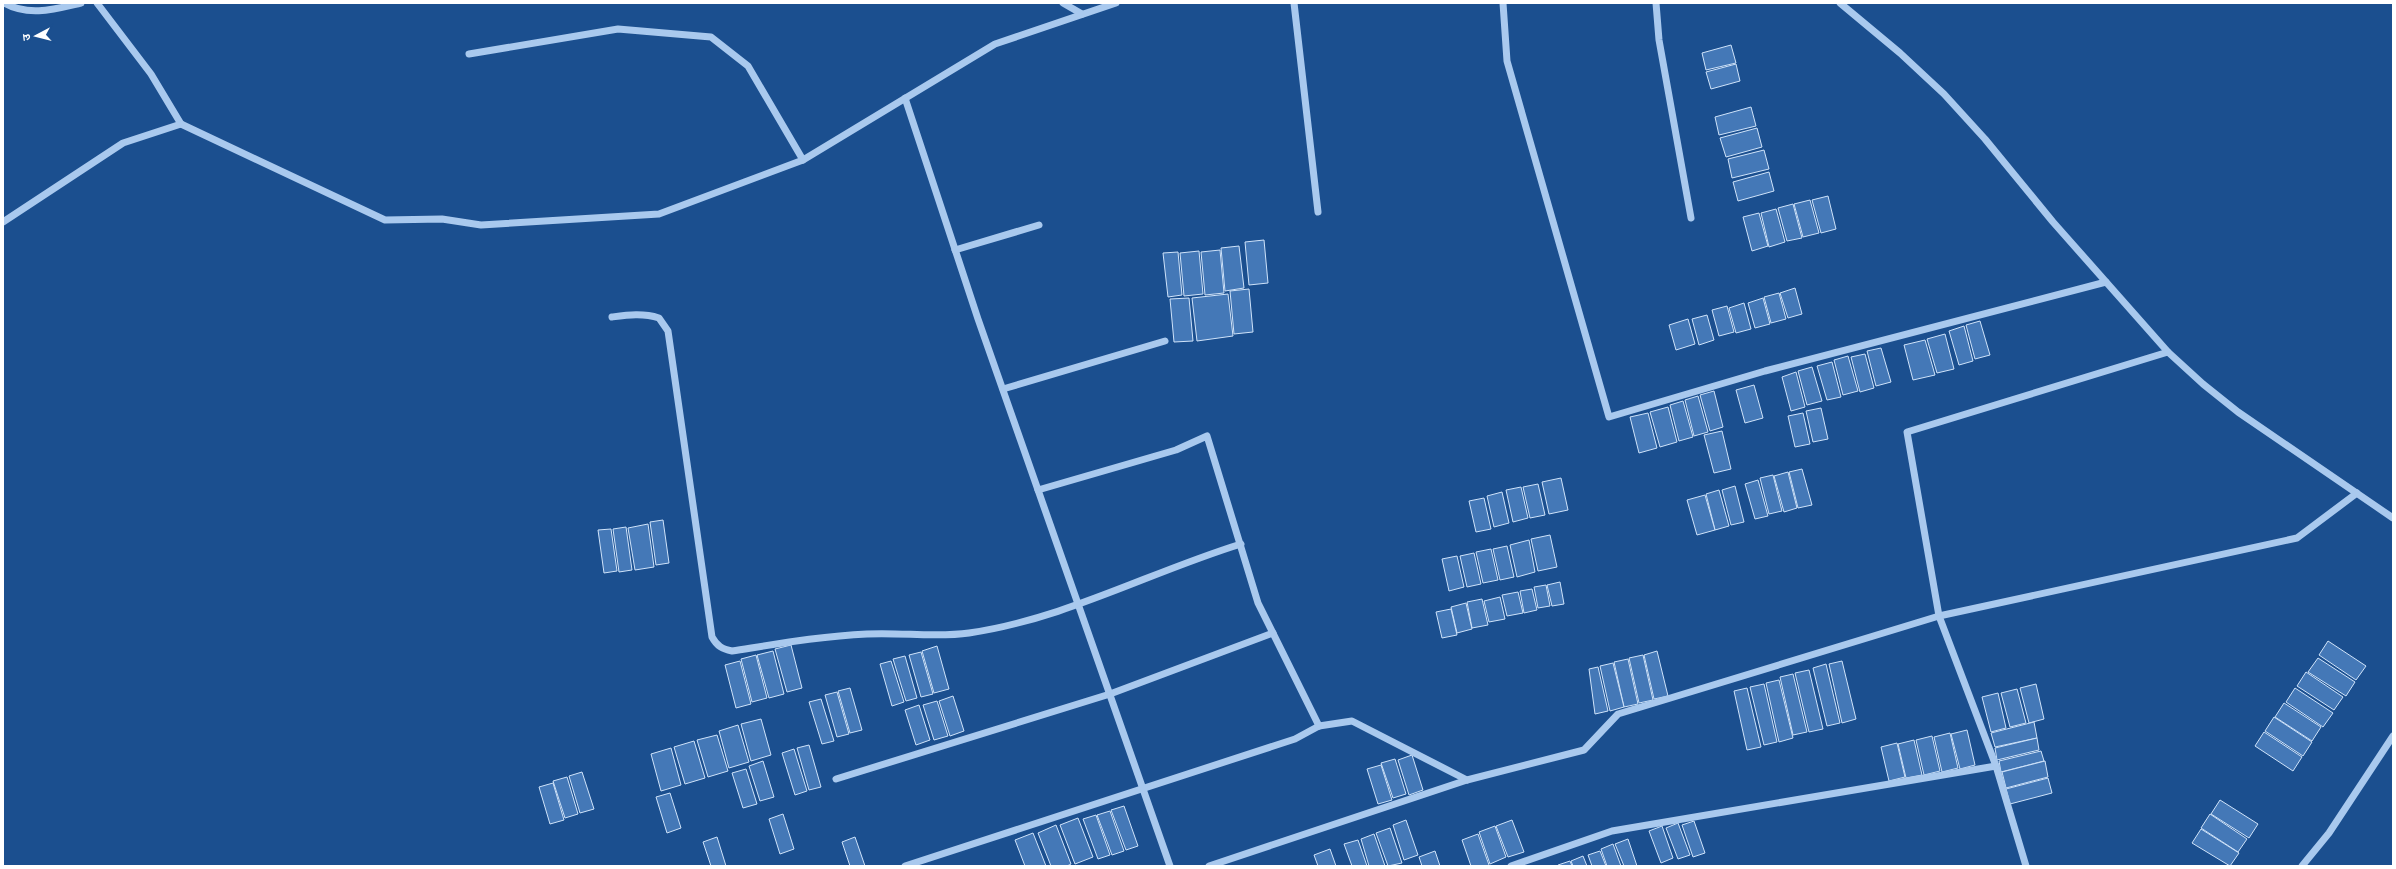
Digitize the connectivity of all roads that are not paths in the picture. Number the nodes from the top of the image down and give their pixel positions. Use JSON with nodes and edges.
{"nodes":[{"id":1,"x":4,"y":3,"type":"edge"},
{"id":2,"x":81,"y":3,"type":"edge"},
{"id":3,"x":97,"y":3,"type":"edge"},
{"id":4,"x":1063,"y":3,"type":"edge"},
{"id":5,"x":1116,"y":3,"type":"edge"},
{"id":6,"x":1294,"y":3,"type":"edge"},
{"id":7,"x":1503,"y":3,"type":"edge"},
{"id":8,"x":1656,"y":3,"type":"edge"},
{"id":9,"x":1840,"y":3,"type":"edge"},
{"id":10,"x":1082,"y":14,"type":"junction"},
{"id":11,"x":469,"y":54,"type":"dead end"},
{"id":12,"x":906,"y":98,"type":"junction"},
{"id":13,"x":181,"y":124,"type":"junction"},
{"id":14,"x":802,"y":160,"type":"junction"},
{"id":15,"x":1318,"y":212,"type":"dead end"},
{"id":16,"x":1691,"y":218,"type":"dead end"},
{"id":17,"x":3,"y":222,"type":"edge"},
{"id":18,"x":1039,"y":224,"type":"dead end"},
{"id":19,"x":955,"y":250,"type":"junction"},
{"id":20,"x":2106,"y":282,"type":"junction"},
{"id":21,"x":612,"y":317,"type":"dead end"},
{"id":22,"x":1165,"y":341,"type":"dead end"},
{"id":23,"x":2168,"y":352,"type":"junction"},
{"id":24,"x":1003,"y":389,"type":"junction"},
{"id":25,"x":1038,"y":490,"type":"junction"},
{"id":26,"x":2357,"y":493,"type":"junction"},
{"id":27,"x":2393,"y":518,"type":"edge"},
{"id":28,"x":1241,"y":544,"type":"junction"},
{"id":29,"x":1078,"y":605,"type":"junction"},
{"id":30,"x":1939,"y":616,"type":"junction"},
{"id":31,"x":1273,"y":633,"type":"junction"},
{"id":32,"x":1110,"y":694,"type":"junction"},
{"id":33,"x":1319,"y":726,"type":"junction"},
{"id":34,"x":2393,"y":736,"type":"edge"},
{"id":35,"x":1996,"y":766,"type":"junction"},
{"id":36,"x":836,"y":779,"type":"dead end"},
{"id":37,"x":1468,"y":780,"type":"junction"},
{"id":38,"x":1143,"y":788,"type":"junction"},
{"id":39,"x":905,"y":866,"type":"edge"},
{"id":40,"x":1170,"y":866,"type":"edge"},
{"id":41,"x":1209,"y":866,"type":"edge"},
{"id":42,"x":1511,"y":866,"type":"edge"},
{"id":43,"x":2026,"y":866,"type":"edge"},
{"id":44,"x":2302,"y":866,"type":"edge"}],
"edges":[{"from":1,"to":2,"type":"street"},
{"from":3,"to":13,"type":"street"},
{"from":4,"to":10,"type":"street"},
{"from":5,"to":10,"type":"street"},
{"from":6,"to":15,"type":"street"},
{"from":7,"to":20,"type":"street"},
{"from":8,"to":16,"type":"street"},
{"from":9,"to":20,"type":"street"},
{"from":10,"to":12,"type":"street"},
{"from":11,"to":14,"type":"street"},
{"from":12,"to":14,"type":"street"},
{"from":12,"to":19,"type":"street"},
{"from":13,"to":14,"type":"street"},
{"from":13,"to":17,"type":"street"},
{"from":18,"to":19,"type":"street"},
{"from":19,"to":24,"type":"street"},
{"from":20,"to":23,"type":"street"},
{"from":21,"to":29,"type":"street"},
{"from":22,"to":24,"type":"street"},
{"from":23,"to":26,"type":"street"},
{"from":23,"to":30,"type":"street"},
{"from":24,"to":25,"type":"street"},
{"from":25,"to":28,"type":"street"},
{"from":25,"to":29,"type":"street"},
{"from":26,"to":27,"type":"street"},
{"from":26,"to":30,"type":"street"},
{"from":28,"to":29,"type":"street"},
{"from":28,"to":31,"type":"street"},
{"from":29,"to":32,"type":"street"},
{"from":30,"to":35,"type":"street"},
{"from":30,"to":37,"type":"street"},
{"from":31,"to":32,"type":"street"},
{"from":31,"to":33,"type":"street"},
{"from":32,"to":36,"type":"street"},
{"from":32,"to":38,"type":"street"},
{"from":33,"to":37,"type":"street"},
{"from":33,"to":38,"type":"street"},
{"from":34,"to":44,"type":"street"},
{"from":35,"to":42,"type":"street"},
{"from":35,"to":43,"type":"street"},
{"from":37,"to":41,"type":"street"},
{"from":38,"to":39,"type":"street"},
{"from":38,"to":40,"type":"street"}]}
